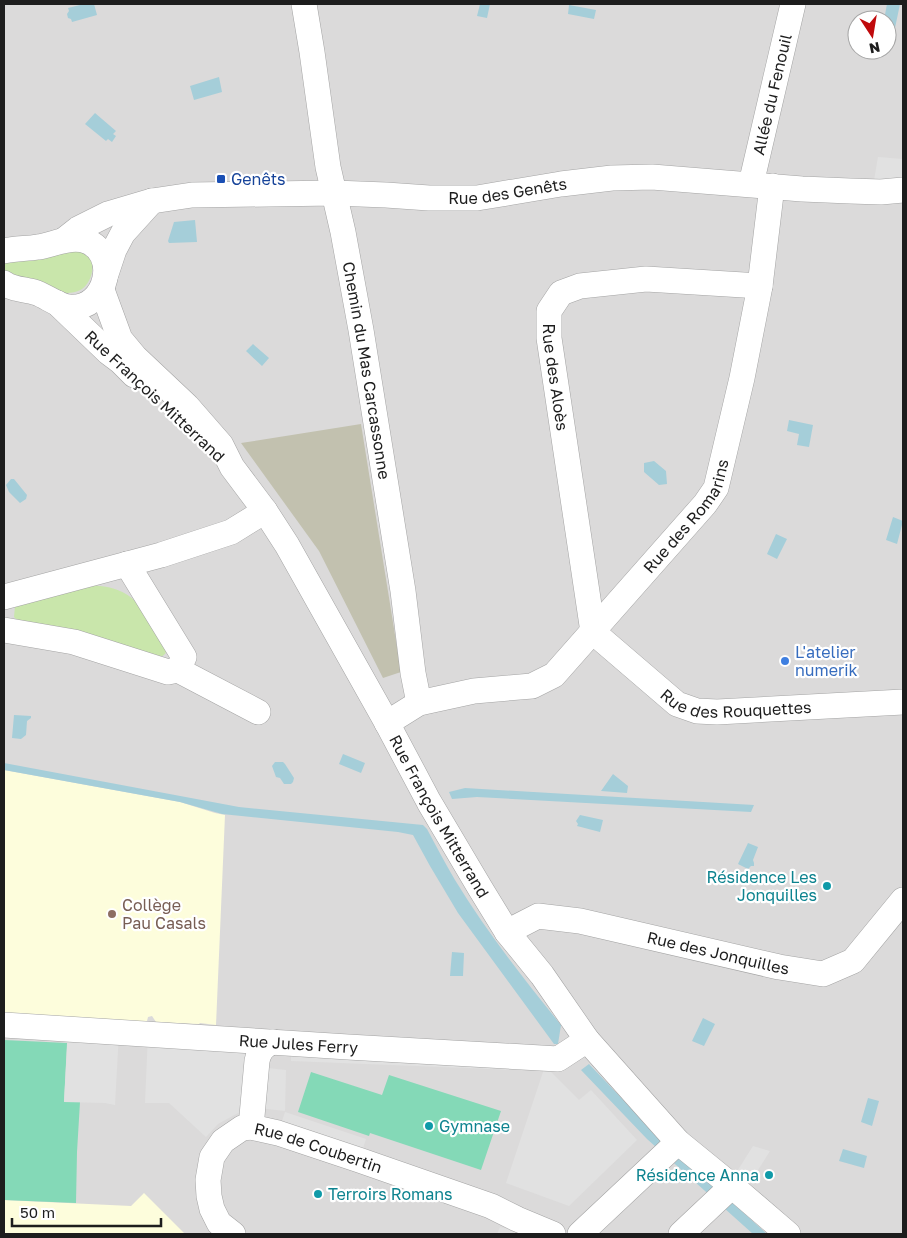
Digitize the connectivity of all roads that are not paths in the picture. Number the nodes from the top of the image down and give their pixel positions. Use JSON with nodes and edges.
{"nodes":[{"id":1,"x":304,"y":4,"type":"edge"},
{"id":2,"x":793,"y":4,"type":"edge"},
{"id":3,"x":761,"y":185,"type":"junction"},
{"id":4,"x":903,"y":190,"type":"edge"},
{"id":5,"x":334,"y":193,"type":"junction"},
{"id":6,"x":152,"y":201,"type":"junction"},
{"id":7,"x":64,"y":240,"type":"junction"},
{"id":8,"x":7,"y":248,"type":"edge"},
{"id":9,"x":104,"y":282,"type":"junction"},
{"id":10,"x":5,"y":286,"type":"edge"},
{"id":11,"x":760,"y":286,"type":"junction"},
{"id":12,"x":57,"y":303,"type":"junction"},
{"id":13,"x":232,"y":467,"type":"junction"},
{"id":14,"x":265,"y":511,"type":"junction"},
{"id":15,"x":127,"y":564,"type":"junction"},
{"id":16,"x":4,"y":597,"type":"edge"},
{"id":17,"x":4,"y":630,"type":"edge"},
{"id":18,"x":593,"y":632,"type":"junction"},
{"id":19,"x":178,"y":670,"type":"junction"},
{"id":20,"x":903,"y":702,"type":"edge"},
{"id":21,"x":419,"y":703,"type":"junction"},
{"id":22,"x":258,"y":712,"type":"dead end"},
{"id":23,"x":387,"y":723,"type":"junction"},
{"id":24,"x":903,"y":900,"type":"edge"},
{"id":25,"x":507,"y":932,"type":"junction"},
{"id":26,"x":4,"y":1025,"type":"edge"},
{"id":27,"x":587,"y":1040,"type":"junction"},
{"id":28,"x":273,"y":1042,"type":"junction"},
{"id":29,"x":251,"y":1126,"type":"junction"},
{"id":30,"x":678,"y":1142,"type":"junction"},
{"id":31,"x":732,"y":1186,"type":"junction"},
{"id":32,"x":777,"y":1231,"type":"edge"},
{"id":33,"x":588,"y":1232,"type":"edge"},
{"id":34,"x":233,"y":1234,"type":"edge"},
{"id":35,"x":553,"y":1234,"type":"edge"},
{"id":36,"x":681,"y":1234,"type":"edge"}],
"edges":[{"from":1,"to":5,"type":"street","name":"Chemin du Mas Carcassonne"},
{"from":2,"to":3,"type":"street","name":"Allée du Fenouil"},
{"from":3,"to":4,"type":"street","name":"Rue des Genêts"},
{"from":3,"to":5,"type":"street","name":"Rue des Genêts"},
{"from":3,"to":11,"type":"street","name":"Rue des Romarins"},
{"from":5,"to":6,"type":"street","name":"Rue des Genêts"},
{"from":5,"to":21,"type":"street","name":"Chemin du Mas Carcassonne"},
{"from":6,"to":7,"type":"street","name":"Rue des Genêts"},
{"from":6,"to":9,"type":"street"},
{"from":7,"to":8,"type":"street"},
{"from":7,"to":9,"type":"street","name":"Rue François Mitterrand"},
{"from":9,"to":12,"type":"street"},
{"from":9,"to":13,"type":"street","name":"Rue François Mitterrand"},
{"from":10,"to":12,"type":"street"},
{"from":11,"to":18,"type":"street","name":"Rue des Romarins"},
{"from":11,"to":18,"type":"street","name":"Rue des Aloès"},
{"from":12,"to":13,"type":"street","name":"Rue François Mitterrand"},
{"from":13,"to":14,"type":"street","name":"Rue François Mitterrand"},
{"from":14,"to":15,"type":"street"},
{"from":14,"to":23,"type":"street","name":"Rue François Mitterrand"},
{"from":15,"to":16,"type":"street"},
{"from":15,"to":19,"type":"street"},
{"from":17,"to":19,"type":"street"},
{"from":18,"to":20,"type":"street","name":"Rue des Rouquettes"},
{"from":18,"to":21,"type":"street","name":"Rue des Romarins"},
{"from":19,"to":22,"type":"street"},
{"from":21,"to":23,"type":"street"},
{"from":23,"to":25,"type":"street","name":"Rue François Mitterrand"},
{"from":24,"to":25,"type":"street","name":"Rue des Jonquilles"},
{"from":25,"to":27,"type":"street","name":"Rue François Mitterrand"},
{"from":26,"to":28,"type":"street","name":"Rue Jules Ferry"},
{"from":27,"to":28,"type":"street","name":"Rue Jules Ferry"},
{"from":27,"to":30,"type":"street","name":"Rue François Mitterrand"},
{"from":28,"to":29,"type":"street"},
{"from":29,"to":34,"type":"street","name":"Rue de Coubertin"},
{"from":29,"to":35,"type":"street","name":"Rue de Coubertin"},
{"from":30,"to":31,"type":"street","name":"Rue François Mitterrand"},
{"from":30,"to":33,"type":"street"},
{"from":31,"to":32,"type":"street","name":"Rue François Mitterrand"},
{"from":31,"to":36,"type":"street"}]}
